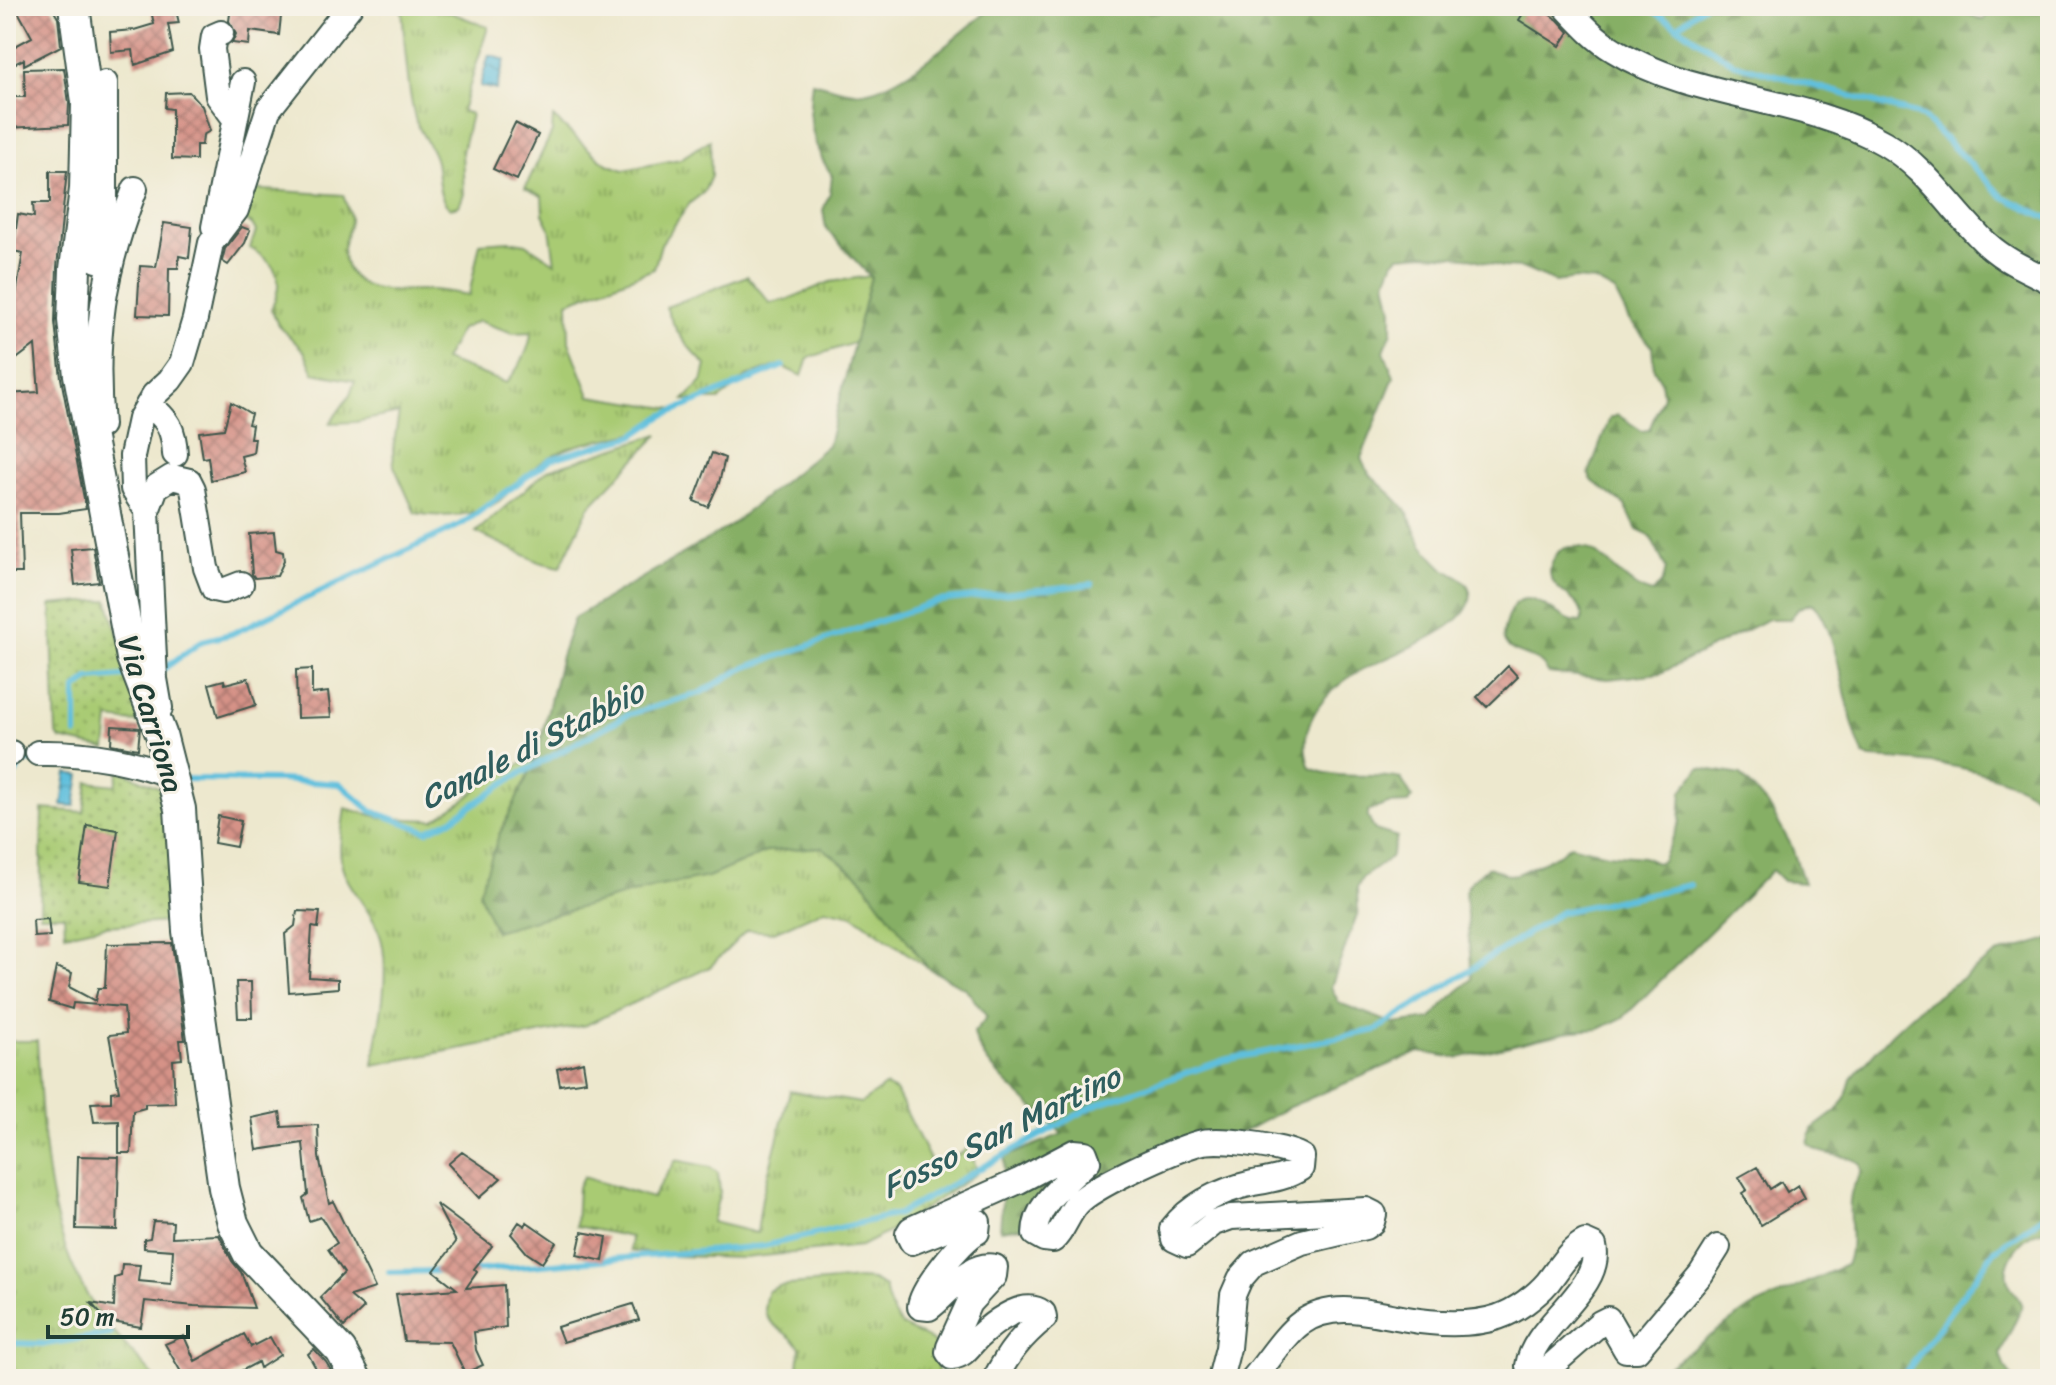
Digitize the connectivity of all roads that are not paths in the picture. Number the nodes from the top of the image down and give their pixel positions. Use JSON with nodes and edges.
{"nodes":[{"id":1,"x":74,"y":6,"type":"edge"},
{"id":2,"x":350,"y":6,"type":"edge"},
{"id":3,"x":1565,"y":6,"type":"edge"},
{"id":4,"x":221,"y":33,"type":"dead end"},
{"id":5,"x":243,"y":82,"type":"dead end"},
{"id":6,"x":105,"y":83,"type":"dead end"},
{"id":7,"x":235,"y":119,"type":"junction"},
{"id":8,"x":135,"y":189,"type":"dead end"},
{"id":9,"x":217,"y":236,"type":"junction"},
{"id":10,"x":2050,"y":281,"type":"edge"},
{"id":11,"x":104,"y":294,"type":"junction"},
{"id":12,"x":148,"y":405,"type":"junction"},
{"id":13,"x":175,"y":454,"type":"dead end"},
{"id":14,"x":103,"y":503,"type":"junction"},
{"id":15,"x":147,"y":511,"type":"junction"},
{"id":16,"x":241,"y":584,"type":"dead end"},
{"id":17,"x":161,"y":734,"type":"junction"},
{"id":18,"x":38,"y":753,"type":"dead end"},
{"id":19,"x":173,"y":776,"type":"junction"},
{"id":20,"x":1718,"y":1247,"type":"dead end"},
{"id":21,"x":356,"y":1379,"type":"edge"},
{"id":22,"x":995,"y":1379,"type":"edge"},
{"id":23,"x":1220,"y":1379,"type":"edge"},
{"id":24,"x":1253,"y":1379,"type":"edge"}],
"edges":[{"from":1,"to":14,"type":"main road","name":"Via Carriona"},
{"from":2,"to":9,"type":"street"},
{"from":3,"to":10,"type":"street"},
{"from":4,"to":7,"type":"street"},
{"from":5,"to":7,"type":"street"},
{"from":6,"to":11,"type":"street"},
{"from":7,"to":9,"type":"street"},
{"from":8,"to":11,"type":"street"},
{"from":9,"to":12,"type":"street"},
{"from":11,"to":14,"type":"street"},
{"from":12,"to":13,"type":"street"},
{"from":12,"to":15,"type":"street"},
{"from":14,"to":17,"type":"main road","name":"Via Carriona"},
{"from":15,"to":16,"type":"street"},
{"from":15,"to":17,"type":"street"},
{"from":17,"to":19,"type":"main road","name":"Via Carriona"},
{"from":18,"to":19,"type":"street"},
{"from":19,"to":21,"type":"main road","name":"Via Carriona"},
{"from":20,"to":24,"type":"street"},
{"from":22,"to":23,"type":"street"}]}
